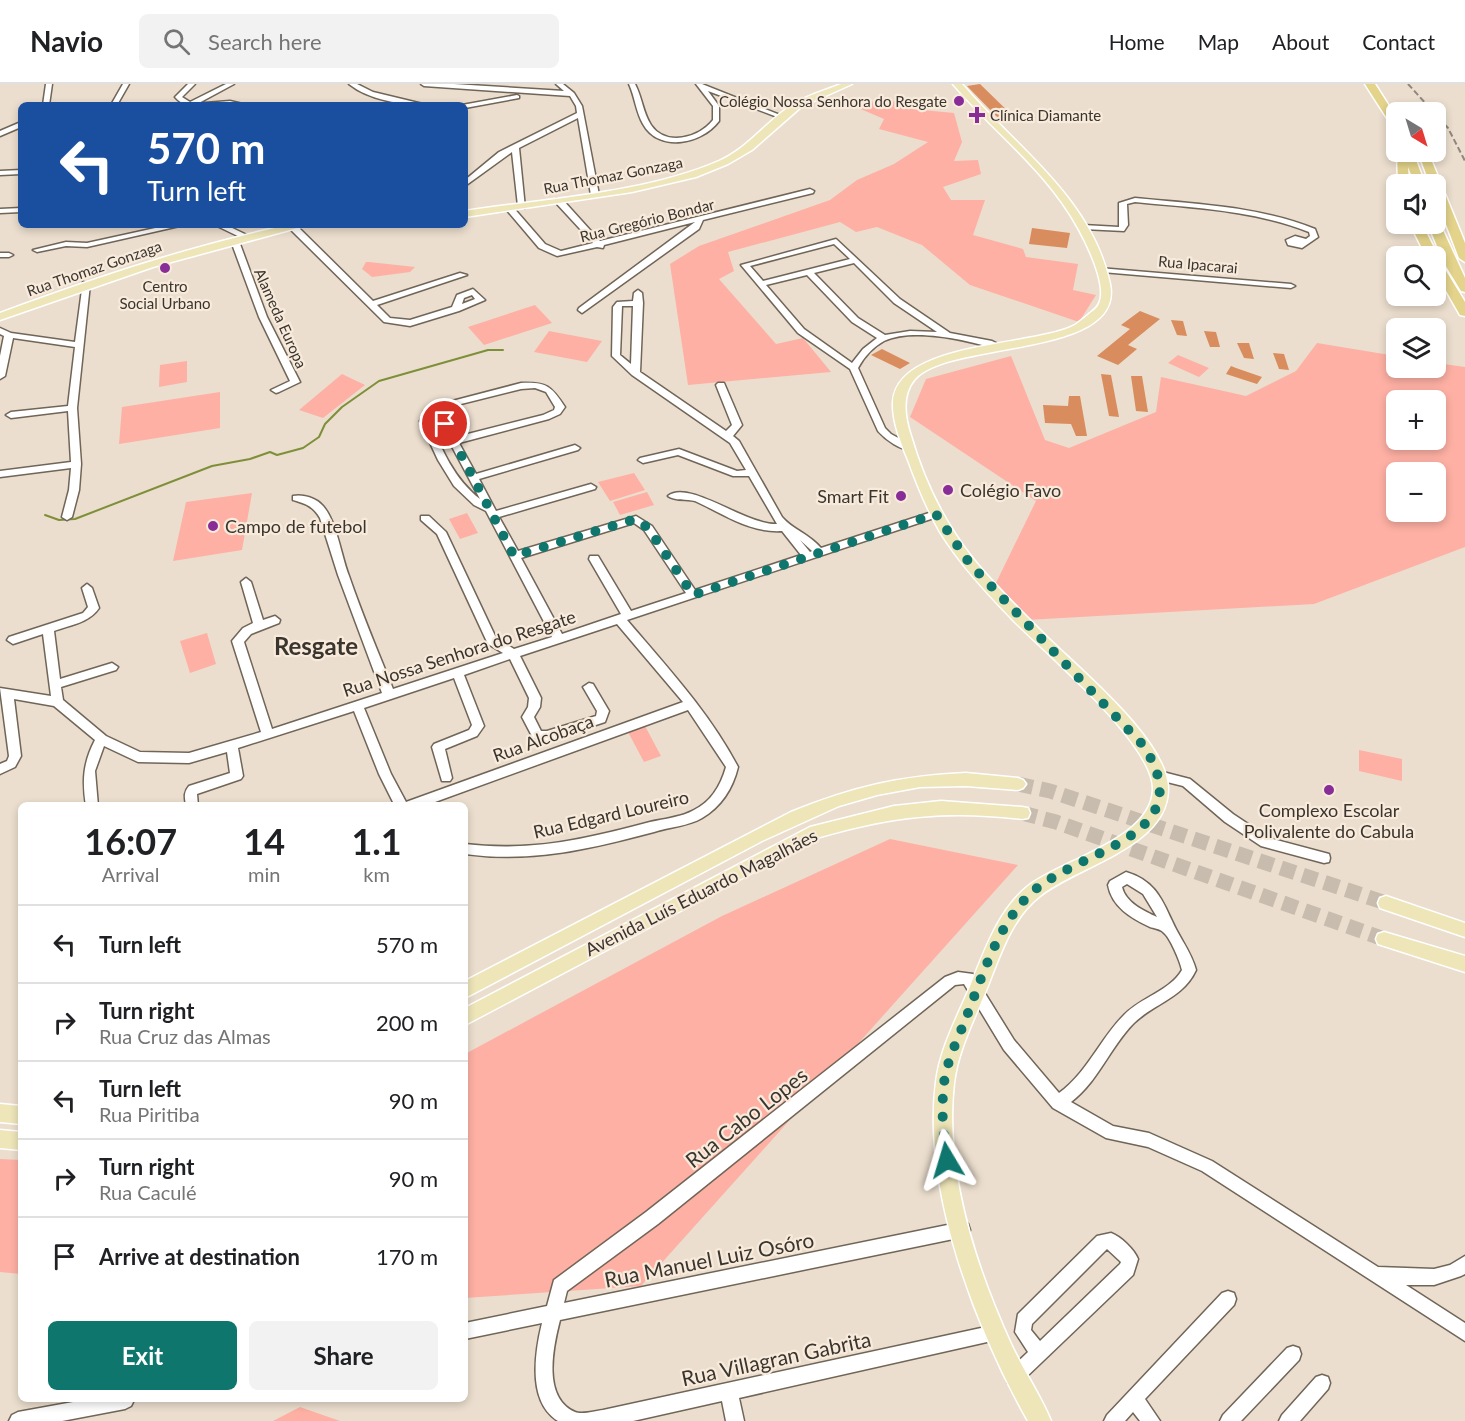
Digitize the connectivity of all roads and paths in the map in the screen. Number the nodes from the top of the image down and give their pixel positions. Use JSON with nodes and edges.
{"nodes":[{"id":1,"x":50,"y":84,"type":"edge"},
{"id":2,"x":126,"y":84,"type":"edge"},
{"id":3,"x":192,"y":84,"type":"edge"},
{"id":4,"x":231,"y":84,"type":"edge"},
{"id":5,"x":352,"y":84,"type":"edge"},
{"id":6,"x":424,"y":84,"type":"edge"},
{"id":7,"x":559,"y":84,"type":"edge"},
{"id":8,"x":632,"y":84,"type":"edge"},
{"id":9,"x":847,"y":84,"type":"edge"},
{"id":10,"x":950,"y":84,"type":"edge"},
{"id":11,"x":957,"y":84,"type":"edge"},
{"id":12,"x":1370,"y":84,"type":"edge"},
{"id":13,"x":700,"y":85,"type":"edge"},
{"id":14,"x":826,"y":87,"type":"edge"},
{"id":15,"x":534,"y":93,"type":"junction"},
{"id":16,"x":572,"y":94,"type":"junction"},
{"id":17,"x":968,"y":97,"type":"junction"},
{"id":18,"x":47,"y":102,"type":"edge"},
{"id":19,"x":116,"y":102,"type":"edge"},
{"id":20,"x":189,"y":102,"type":"edge"},
{"id":21,"x":197,"y":102,"type":"edge"},
{"id":22,"x":410,"y":102,"type":"edge"},
{"id":23,"x":468,"y":105,"type":"edge"},
{"id":24,"x":1386,"y":109,"type":"edge"},
{"id":25,"x":580,"y":114,"type":"junction"},
{"id":26,"x":782,"y":117,"type":"junction"},
{"id":27,"x":18,"y":125,"type":"edge"},
{"id":28,"x":0,"y":134,"type":"edge"},
{"id":29,"x":515,"y":147,"type":"junction"},
{"id":30,"x":1427,"y":162,"type":"edge"},
{"id":31,"x":18,"y":172,"type":"edge"},
{"id":32,"x":0,"y":173,"type":"edge"},
{"id":33,"x":468,"y":181,"type":"edge"},
{"id":34,"x":810,"y":191,"type":"dead end"},
{"id":35,"x":595,"y":195,"type":"junction"},
{"id":36,"x":559,"y":201,"type":"junction"},
{"id":37,"x":522,"y":206,"type":"junction"},
{"id":38,"x":509,"y":208,"type":"junction"},
{"id":39,"x":18,"y":210,"type":"edge"},
{"id":40,"x":0,"y":211,"type":"edge"},
{"id":41,"x":468,"y":214,"type":"edge"},
{"id":42,"x":700,"y":220,"type":"junction"},
{"id":43,"x":1083,"y":227,"type":"junction"},
{"id":44,"x":166,"y":228,"type":"edge"},
{"id":45,"x":226,"y":228,"type":"edge"},
{"id":46,"x":289,"y":228,"type":"edge"},
{"id":47,"x":300,"y":228,"type":"edge"},
{"id":48,"x":1438,"y":234,"type":"edge"},
{"id":49,"x":247,"y":237,"type":"junction"},
{"id":50,"x":1306,"y":242,"type":"dead end"},
{"id":51,"x":236,"y":244,"type":"dead end"},
{"id":52,"x":600,"y":246,"type":"junction"},
{"id":53,"x":37,"y":250,"type":"dead end"},
{"id":54,"x":1465,"y":258,"type":"edge"},
{"id":55,"x":855,"y":260,"type":"junction"},
{"id":56,"x":1102,"y":270,"type":"junction"},
{"id":57,"x":809,"y":272,"type":"junction"},
{"id":58,"x":463,"y":275,"type":"dead end"},
{"id":59,"x":1446,"y":281,"type":"edge"},
{"id":60,"x":87,"y":284,"type":"junction"},
{"id":61,"x":760,"y":284,"type":"junction"},
{"id":62,"x":1291,"y":286,"type":"dead end"},
{"id":63,"x":1465,"y":288,"type":"edge"},
{"id":64,"x":370,"y":305,"type":"junction"},
{"id":65,"x":456,"y":309,"type":"dead end"},
{"id":66,"x":582,"y":310,"type":"dead end"},
{"id":67,"x":1465,"y":312,"type":"edge"},
{"id":68,"x":0,"y":317,"type":"edge"},
{"id":69,"x":4,"y":333,"type":"edge"},
{"id":70,"x":949,"y":336,"type":"junction"},
{"id":71,"x":883,"y":338,"type":"junction"},
{"id":72,"x":991,"y":341,"type":"junction"},
{"id":73,"x":80,"y":345,"type":"junction"},
{"id":74,"x":615,"y":351,"type":"junction"},
{"id":75,"x":637,"y":351,"type":"junction"},
{"id":76,"x":854,"y":368,"type":"junction"},
{"id":77,"x":633,"y":370,"type":"junction"},
{"id":78,"x":0,"y":376,"type":"edge"},
{"id":79,"x":721,"y":385,"type":"dead end"},
{"id":80,"x":276,"y":390,"type":"dead end"},
{"id":81,"x":72,"y":408,"type":"junction"},
{"id":82,"x":436,"y":408,"type":"junction"},
{"id":83,"x":11,"y":415,"type":"dead end"},
{"id":84,"x":727,"y":435,"type":"junction"},
{"id":85,"x":454,"y":441,"type":"junction"},
{"id":86,"x":575,"y":448,"type":"dead end"},
{"id":87,"x":910,"y":448,"type":"junction"},
{"id":88,"x":644,"y":460,"type":"dead end"},
{"id":89,"x":76,"y":464,"type":"junction"},
{"id":90,"x":752,"y":472,"type":"junction"},
{"id":91,"x":0,"y":474,"type":"edge"},
{"id":92,"x":475,"y":477,"type":"junction"},
{"id":93,"x":591,"y":487,"type":"dead end"},
{"id":94,"x":673,"y":496,"type":"dead end"},
{"id":95,"x":297,"y":498,"type":"dead end"},
{"id":96,"x":491,"y":512,"type":"junction"},
{"id":97,"x":936,"y":514,"type":"junction"},
{"id":98,"x":67,"y":517,"type":"dead end"},
{"id":99,"x":425,"y":518,"type":"dead end"},
{"id":100,"x":785,"y":528,"type":"junction"},
{"id":101,"x":814,"y":555,"type":"junction"},
{"id":102,"x":514,"y":556,"type":"junction"},
{"id":103,"x":594,"y":559,"type":"dead end"},
{"id":104,"x":246,"y":582,"type":"dead end"},
{"id":105,"x":87,"y":588,"type":"dead end"},
{"id":106,"x":693,"y":595,"type":"junction"},
{"id":107,"x":623,"y":617,"type":"junction"},
{"id":108,"x":275,"y":620,"type":"dead end"},
{"id":109,"x":259,"y":625,"type":"junction"},
{"id":110,"x":48,"y":630,"type":"junction"},
{"id":111,"x":559,"y":639,"type":"junction"},
{"id":112,"x":13,"y":640,"type":"dead end"},
{"id":113,"x":513,"y":654,"type":"junction"},
{"id":114,"x":112,"y":667,"type":"dead end"},
{"id":115,"x":457,"y":672,"type":"junction"},
{"id":116,"x":56,"y":685,"type":"junction"},
{"id":117,"x":588,"y":687,"type":"dead end"},
{"id":118,"x":4,"y":693,"type":"edge"},
{"id":119,"x":389,"y":695,"type":"junction"},
{"id":120,"x":57,"y":702,"type":"junction"},
{"id":121,"x":691,"y":704,"type":"junction"},
{"id":122,"x":357,"y":705,"type":"junction"},
{"id":123,"x":268,"y":735,"type":"junction"},
{"id":124,"x":102,"y":739,"type":"junction"},
{"id":125,"x":232,"y":747,"type":"junction"},
{"id":126,"x":0,"y":769,"type":"edge"},
{"id":127,"x":1159,"y":776,"type":"junction"},
{"id":128,"x":446,"y":778,"type":"dead end"},
{"id":129,"x":1018,"y":784,"type":"tunnel mouth"},
{"id":130,"x":91,"y":802,"type":"edge"},
{"id":131,"x":191,"y":802,"type":"edge"},
{"id":132,"x":400,"y":802,"type":"edge"},
{"id":133,"x":419,"y":802,"type":"edge"},
{"id":134,"x":1022,"y":813,"type":"tunnel mouth"},
{"id":135,"x":468,"y":849,"type":"edge"},
{"id":136,"x":1324,"y":858,"type":"dead end"},
{"id":137,"x":1386,"y":903,"type":"tunnel mouth"},
{"id":138,"x":1169,"y":928,"type":"dead end"},
{"id":139,"x":1465,"y":930,"type":"edge"},
{"id":140,"x":1384,"y":939,"type":"tunnel mouth"},
{"id":141,"x":1465,"y":964,"type":"edge"},
{"id":142,"x":468,"y":988,"type":"edge"},
{"id":143,"x":976,"y":991,"type":"junction"},
{"id":144,"x":468,"y":1015,"type":"edge"},
{"id":145,"x":1058,"y":1103,"type":"junction"},
{"id":146,"x":0,"y":1113,"type":"edge"},
{"id":147,"x":18,"y":1115,"type":"edge"},
{"id":148,"x":0,"y":1139,"type":"edge"},
{"id":149,"x":18,"y":1141,"type":"edge"},
{"id":150,"x":962,"y":1230,"type":"junction"},
{"id":151,"x":1465,"y":1264,"type":"edge"},
{"id":152,"x":1373,"y":1275,"type":"junction"},
{"id":153,"x":1228,"y":1299,"type":"dead end"},
{"id":154,"x":552,"y":1313,"type":"junction"},
{"id":155,"x":468,"y":1330,"type":"edge"},
{"id":156,"x":1465,"y":1332,"type":"edge"},
{"id":157,"x":981,"y":1336,"type":"dead end"},
{"id":158,"x":1040,"y":1354,"type":"junction"},
{"id":159,"x":1293,"y":1354,"type":"dead end"},
{"id":160,"x":1014,"y":1377,"type":"junction"},
{"id":161,"x":1322,"y":1383,"type":"dead end"},
{"id":162,"x":729,"y":1392,"type":"junction"},
{"id":163,"x":1134,"y":1399,"type":"junction"},
{"id":164,"x":115,"y":1402,"type":"edge"},
{"id":165,"x":18,"y":1421,"type":"edge"},
{"id":166,"x":574,"y":1421,"type":"edge"},
{"id":167,"x":580,"y":1421,"type":"edge"},
{"id":168,"x":735,"y":1421,"type":"edge"},
{"id":169,"x":1040,"y":1421,"type":"edge"},
{"id":170,"x":1113,"y":1421,"type":"edge"},
{"id":171,"x":1151,"y":1421,"type":"edge"},
{"id":172,"x":1229,"y":1421,"type":"edge"},
{"id":173,"x":1288,"y":1421,"type":"edge"}],
"edges":[{"from":1,"to":18,"type":"street"},
{"from":2,"to":19,"type":"street"},
{"from":3,"to":20,"type":"street"},
{"from":4,"to":21,"type":"street"},
{"from":5,"to":22,"type":"street"},
{"from":6,"to":15,"type":"street"},
{"from":7,"to":16,"type":"street"},
{"from":8,"to":13,"type":"street"},
{"from":9,"to":14,"type":"main road","name":"Rua Thomaz Gonzaga"},
{"from":10,"to":17,"type":"main road"},
{"from":11,"to":17,"type":"main road"},
{"from":12,"to":24,"type":"highway"},
{"from":13,"to":26,"type":"street"},
{"from":14,"to":26,"type":"main road","name":"Rua Thomaz Gonzaga"},
{"from":15,"to":16,"type":"street"},
{"from":15,"to":23,"type":"street"},
{"from":16,"to":25,"type":"street"},
{"from":17,"to":43,"type":"main road"},
{"from":25,"to":29,"type":"street"},
{"from":25,"to":35,"type":"street"},
{"from":26,"to":35,"type":"main road","name":"Rua Thomaz Gonzaga"},
{"from":27,"to":28,"type":"street"},
{"from":29,"to":33,"type":"street"},
{"from":29,"to":37,"type":"street"},
{"from":30,"to":54,"type":"highway"},
{"from":31,"to":32,"type":"street"},
{"from":34,"to":42,"type":"street","name":"Rua Gregório Bondar"},
{"from":35,"to":36,"type":"main road","name":"Rua Thomaz Gonzaga"},
{"from":36,"to":37,"type":"main road","name":"Rua Thomaz Gonzaga"},
{"from":36,"to":52,"type":"street"},
{"from":37,"to":38,"type":"main road","name":"Rua Thomaz Gonzaga"},
{"from":38,"to":41,"type":"main road","name":"Rua Thomaz Gonzaga"},
{"from":38,"to":52,"type":"street","name":"Rua Gregório Bondar"},
{"from":39,"to":40,"type":"street"},
{"from":42,"to":52,"type":"street","name":"Rua Gregório Bondar"},
{"from":42,"to":66,"type":"street"},
{"from":43,"to":50,"type":"street"},
{"from":43,"to":56,"type":"main road"},
{"from":44,"to":53,"type":"street"},
{"from":45,"to":49,"type":"street"},
{"from":46,"to":49,"type":"main road","name":"Rua Thomaz Gonzaga"},
{"from":47,"to":64,"type":"street"},
{"from":48,"to":63,"type":"highway"},
{"from":49,"to":60,"type":"main road","name":"Rua Thomaz Gonzaga"},
{"from":51,"to":80,"type":"street","name":"Alameda Europa"},
{"from":55,"to":57,"type":"street"},
{"from":55,"to":61,"type":"street"},
{"from":55,"to":70,"type":"street"},
{"from":56,"to":62,"type":"street","name":"Rua Ipacarai"},
{"from":56,"to":72,"type":"main road"},
{"from":57,"to":61,"type":"street"},
{"from":57,"to":71,"type":"street"},
{"from":58,"to":64,"type":"street"},
{"from":59,"to":67,"type":"highway"},
{"from":60,"to":68,"type":"main road","name":"Rua Thomaz Gonzaga"},
{"from":60,"to":73,"type":"street"},
{"from":61,"to":76,"type":"street"},
{"from":64,"to":65,"type":"street"},
{"from":69,"to":73,"type":"street"},
{"from":69,"to":78,"type":"street"},
{"from":70,"to":71,"type":"street"},
{"from":70,"to":72,"type":"street"},
{"from":71,"to":76,"type":"street"},
{"from":72,"to":87,"type":"main road"},
{"from":73,"to":81,"type":"street"},
{"from":74,"to":75,"type":"street"},
{"from":74,"to":75,"type":"street"},
{"from":74,"to":77,"type":"street"},
{"from":75,"to":77,"type":"street"},
{"from":76,"to":87,"type":"street"},
{"from":77,"to":84,"type":"street"},
{"from":79,"to":84,"type":"street"},
{"from":81,"to":83,"type":"street"},
{"from":81,"to":89,"type":"street"},
{"from":82,"to":85,"type":"street"},
{"from":82,"to":85,"type":"street"},
{"from":82,"to":96,"type":"street"},
{"from":84,"to":90,"type":"street"},
{"from":85,"to":92,"type":"street"},
{"from":86,"to":92,"type":"street"},
{"from":87,"to":97,"type":"main road"},
{"from":88,"to":90,"type":"street"},
{"from":89,"to":91,"type":"street"},
{"from":89,"to":98,"type":"street"},
{"from":90,"to":100,"type":"street"},
{"from":92,"to":96,"type":"street"},
{"from":93,"to":96,"type":"street"},
{"from":94,"to":100,"type":"street"},
{"from":95,"to":119,"type":"street"},
{"from":96,"to":102,"type":"street"},
{"from":97,"to":101,"type":"street","name":"Rua Nossa Senhora do Resgate"},
{"from":97,"to":127,"type":"main road"},
{"from":99,"to":113,"type":"street"},
{"from":100,"to":101,"type":"street"},
{"from":101,"to":106,"type":"street","name":"Rua Nossa Senhora do Resgate"},
{"from":102,"to":106,"type":"street"},
{"from":102,"to":111,"type":"street"},
{"from":103,"to":107,"type":"street","name":"Rua Edgard Loureiro"},
{"from":104,"to":109,"type":"street"},
{"from":105,"to":110,"type":"street"},
{"from":106,"to":107,"type":"street","name":"Rua Nossa Senhora do Resgate"},
{"from":107,"to":111,"type":"street","name":"Rua Nossa Senhora do Resgate"},
{"from":107,"to":121,"type":"street","name":"Rua Edgard Loureiro"},
{"from":108,"to":109,"type":"street"},
{"from":109,"to":123,"type":"street"},
{"from":110,"to":112,"type":"street"},
{"from":110,"to":116,"type":"street"},
{"from":111,"to":113,"type":"street","name":"Rua Nossa Senhora do Resgate"},
{"from":113,"to":115,"type":"street","name":"Rua Nossa Senhora do Resgate"},
{"from":113,"to":117,"type":"street"},
{"from":114,"to":116,"type":"street"},
{"from":115,"to":119,"type":"street","name":"Rua Nossa Senhora do Resgate"},
{"from":115,"to":128,"type":"street"},
{"from":116,"to":120,"type":"street"},
{"from":118,"to":120,"type":"street","name":"Rua Nossa Senhora do Resgate"},
{"from":118,"to":126,"type":"street"},
{"from":119,"to":122,"type":"street","name":"Rua Nossa Senhora do Resgate"},
{"from":120,"to":124,"type":"street","name":"Rua Nossa Senhora do Resgate"},
{"from":121,"to":133,"type":"street","name":"Rua Alcobaça"},
{"from":121,"to":135,"type":"street","name":"Rua Edgard Loureiro"},
{"from":122,"to":123,"type":"street","name":"Rua Nossa Senhora do Resgate"},
{"from":122,"to":132,"type":"street"},
{"from":123,"to":125,"type":"street","name":"Rua Nossa Senhora do Resgate"},
{"from":124,"to":125,"type":"street","name":"Rua Nossa Senhora do Resgate"},
{"from":124,"to":130,"type":"street"},
{"from":125,"to":131,"type":"street"},
{"from":127,"to":136,"type":"street"},
{"from":127,"to":143,"type":"main road"},
{"from":129,"to":142,"type":"main road","name":"Avenida Luís Eduardo Magalhães"},
{"from":134,"to":144,"type":"main road","name":"Avenida Luís Eduardo Magalhães"},
{"from":137,"to":139,"type":"main road"},
{"from":138,"to":145,"type":"street"},
{"from":140,"to":141,"type":"main road"},
{"from":143,"to":145,"type":"street"},
{"from":143,"to":150,"type":"main road"},
{"from":143,"to":154,"type":"street","name":"Rua Cabo Lopes"},
{"from":145,"to":152,"type":"street"},
{"from":146,"to":147,"type":"main road"},
{"from":148,"to":149,"type":"main road"},
{"from":150,"to":154,"type":"street","name":"Rua Manuel Luiz Osóro"},
{"from":150,"to":160,"type":"main road"},
{"from":151,"to":152,"type":"street"},
{"from":152,"to":156,"type":"street"},
{"from":153,"to":163,"type":"street"},
{"from":154,"to":155,"type":"street","name":"Rua Manuel Luiz Osóro"},
{"from":154,"to":166,"type":"street"},
{"from":157,"to":162,"type":"street","name":"Rua Villagran Gabrita"},
{"from":158,"to":158,"type":"street"},
{"from":158,"to":160,"type":"street"},
{"from":159,"to":172,"type":"street"},
{"from":160,"to":169,"type":"main road"},
{"from":161,"to":173,"type":"street"},
{"from":162,"to":167,"type":"street","name":"Rua Villagran Gabrita"},
{"from":162,"to":168,"type":"street"},
{"from":163,"to":170,"type":"street"},
{"from":163,"to":171,"type":"street"},
{"from":164,"to":165,"type":"street"}]}
